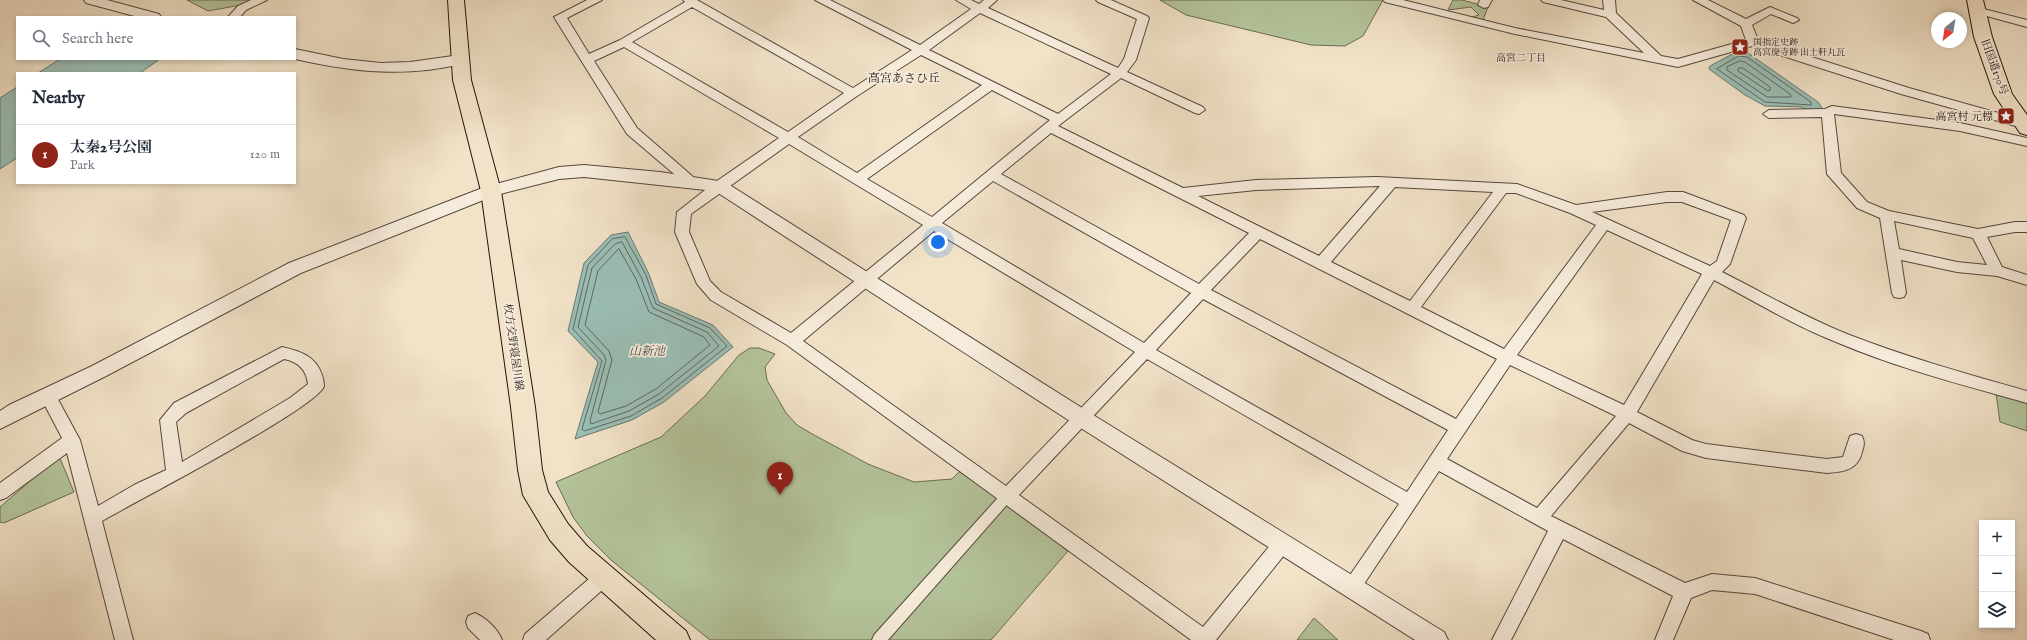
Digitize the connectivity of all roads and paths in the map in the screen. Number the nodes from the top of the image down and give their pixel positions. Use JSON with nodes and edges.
{"nodes":[{"id":1,"x":91,"y":0,"type":"edge"},
{"id":2,"x":262,"y":0,"type":"edge"},
{"id":3,"x":456,"y":0,"type":"edge"},
{"id":4,"x":596,"y":0,"type":"edge"},
{"id":5,"x":821,"y":0,"type":"edge"},
{"id":6,"x":962,"y":0,"type":"edge"},
{"id":7,"x":1102,"y":0,"type":"edge"},
{"id":8,"x":1389,"y":0,"type":"edge"},
{"id":9,"x":1547,"y":0,"type":"edge"},
{"id":10,"x":1609,"y":0,"type":"edge"},
{"id":11,"x":1699,"y":0,"type":"edge"},
{"id":12,"x":690,"y":1,"type":"edge"},
{"id":13,"x":985,"y":4,"type":"edge"},
{"id":14,"x":1976,"y":5,"type":"edge"},
{"id":15,"x":1610,"y":14,"type":"junction"},
{"id":16,"x":150,"y":16,"type":"edge"},
{"id":17,"x":235,"y":16,"type":"edge"},
{"id":18,"x":1793,"y":20,"type":"dead end"},
{"id":19,"x":1746,"y":24,"type":"junction"},
{"id":20,"x":2027,"y":24,"type":"edge"},
{"id":21,"x":624,"y":42,"type":"junction"},
{"id":22,"x":1753,"y":42,"type":"junction"},
{"id":23,"x":921,"y":50,"type":"junction"},
{"id":24,"x":296,"y":54,"type":"edge"},
{"id":25,"x":1657,"y":59,"type":"junction"},
{"id":26,"x":460,"y":60,"type":"junction"},
{"id":27,"x":586,"y":60,"type":"junction"},
{"id":28,"x":1119,"y":74,"type":"junction"},
{"id":29,"x":991,"y":85,"type":"junction"},
{"id":30,"x":854,"y":94,"type":"junction"},
{"id":31,"x":1199,"y":110,"type":"dead end"},
{"id":32,"x":1828,"y":113,"type":"junction"},
{"id":33,"x":1769,"y":114,"type":"dead end"},
{"id":34,"x":1055,"y":123,"type":"junction"},
{"id":35,"x":2025,"y":126,"type":"edge"},
{"id":36,"x":789,"y":138,"type":"junction"},
{"id":37,"x":2027,"y":142,"type":"edge"},
{"id":38,"x":994,"y":175,"type":"junction"},
{"id":39,"x":858,"y":179,"type":"junction"},
{"id":40,"x":692,"y":182,"type":"junction"},
{"id":41,"x":1391,"y":182,"type":"junction"},
{"id":42,"x":719,"y":186,"type":"junction"},
{"id":43,"x":1503,"y":188,"type":"junction"},
{"id":44,"x":491,"y":191,"type":"junction"},
{"id":45,"x":1179,"y":193,"type":"junction"},
{"id":46,"x":1575,"y":210,"type":"junction"},
{"id":47,"x":1886,"y":214,"type":"junction"},
{"id":48,"x":932,"y":224,"type":"junction"},
{"id":49,"x":1604,"y":225,"type":"junction"},
{"id":50,"x":2027,"y":227,"type":"edge"},
{"id":51,"x":1259,"y":231,"type":"junction"},
{"id":52,"x":1978,"y":234,"type":"junction"},
{"id":53,"x":1892,"y":253,"type":"junction"},
{"id":54,"x":1322,"y":263,"type":"junction"},
{"id":55,"x":1997,"y":271,"type":"junction"},
{"id":56,"x":1710,"y":272,"type":"junction"},
{"id":57,"x":867,"y":280,"type":"junction"},
{"id":58,"x":2027,"y":280,"type":"edge"},
{"id":59,"x":1200,"y":291,"type":"junction"},
{"id":60,"x":1899,"y":293,"type":"dead end"},
{"id":61,"x":1412,"y":308,"type":"junction"},
{"id":62,"x":792,"y":341,"type":"junction"},
{"id":63,"x":1145,"y":351,"type":"junction"},
{"id":64,"x":1507,"y":357,"type":"junction"},
{"id":65,"x":48,"y":396,"type":"junction"},
{"id":66,"x":2027,"y":397,"type":"edge"},
{"id":67,"x":1627,"y":414,"type":"junction"},
{"id":68,"x":1083,"y":419,"type":"junction"},
{"id":69,"x":0,"y":421,"type":"edge"},
{"id":70,"x":1459,"y":428,"type":"junction"},
{"id":71,"x":72,"y":440,"type":"junction"},
{"id":72,"x":1856,"y":441,"type":"dead end"},
{"id":73,"x":1436,"y":461,"type":"junction"},
{"id":74,"x":175,"y":474,"type":"junction"},
{"id":75,"x":0,"y":493,"type":"edge"},
{"id":76,"x":1008,"y":495,"type":"junction"},
{"id":77,"x":1410,"y":502,"type":"junction"},
{"id":78,"x":93,"y":517,"type":"junction"},
{"id":79,"x":1539,"y":518,"type":"junction"},
{"id":80,"x":1559,"y":528,"type":"junction"},
{"id":81,"x":1283,"y":543,"type":"junction"},
{"id":82,"x":603,"y":578,"type":"junction"},
{"id":83,"x":1352,"y":587,"type":"junction"},
{"id":84,"x":1684,"y":592,"type":"junction"},
{"id":85,"x":475,"y":622,"type":"dead end"},
{"id":86,"x":1669,"y":638,"type":"edge"},
{"id":87,"x":124,"y":640,"type":"edge"},
{"id":88,"x":493,"y":640,"type":"edge"},
{"id":89,"x":532,"y":640,"type":"edge"},
{"id":90,"x":676,"y":640,"type":"edge"},
{"id":91,"x":879,"y":640,"type":"edge"},
{"id":92,"x":1436,"y":640,"type":"edge"},
{"id":93,"x":1501,"y":640,"type":"edge"},
{"id":94,"x":1921,"y":640,"type":"edge"}],
"edges":[{"from":1,"to":16,"type":"street"},
{"from":2,"to":17,"type":"street"},
{"from":3,"to":26,"type":"main road","name":"枚方交野寝屋川線"},
{"from":4,"to":27,"type":"street"},
{"from":5,"to":23,"type":"street"},
{"from":6,"to":13,"type":"street"},
{"from":7,"to":28,"type":"street"},
{"from":8,"to":25,"type":"street"},
{"from":9,"to":15,"type":"street"},
{"from":10,"to":15,"type":"street"},
{"from":11,"to":19,"type":"street"},
{"from":12,"to":21,"type":"street"},
{"from":12,"to":30,"type":"street"},
{"from":13,"to":23,"type":"street"},
{"from":13,"to":28,"type":"street"},
{"from":14,"to":20,"type":"street"},
{"from":14,"to":35,"type":"main road","name":"旧国道170号"},
{"from":15,"to":25,"type":"street"},
{"from":18,"to":19,"type":"street"},
{"from":19,"to":22,"type":"street"},
{"from":21,"to":27,"type":"street"},
{"from":21,"to":36,"type":"street"},
{"from":22,"to":25,"type":"street"},
{"from":22,"to":35,"type":"street"},
{"from":23,"to":29,"type":"street"},
{"from":23,"to":30,"type":"street"},
{"from":24,"to":26,"type":"street"},
{"from":26,"to":44,"type":"main road","name":"枚方交野寝屋川線"},
{"from":27,"to":40,"type":"street"},
{"from":28,"to":31,"type":"street"},
{"from":28,"to":34,"type":"street"},
{"from":29,"to":34,"type":"street"},
{"from":29,"to":39,"type":"street"},
{"from":30,"to":36,"type":"street"},
{"from":32,"to":33,"type":"street"},
{"from":32,"to":37,"type":"street"},
{"from":32,"to":47,"type":"street"},
{"from":34,"to":38,"type":"street"},
{"from":34,"to":45,"type":"street"},
{"from":36,"to":39,"type":"street"},
{"from":36,"to":42,"type":"street"},
{"from":38,"to":48,"type":"street"},
{"from":38,"to":59,"type":"street"},
{"from":39,"to":48,"type":"street"},
{"from":40,"to":42,"type":"street"},
{"from":40,"to":44,"type":"street"},
{"from":41,"to":43,"type":"street"},
{"from":41,"to":45,"type":"street"},
{"from":41,"to":54,"type":"street"},
{"from":42,"to":57,"type":"street"},
{"from":42,"to":62,"type":"street"},
{"from":43,"to":46,"type":"street"},
{"from":43,"to":61,"type":"street"},
{"from":44,"to":65,"type":"street"},
{"from":44,"to":82,"type":"main road","name":"枚方交野寝屋川線"},
{"from":45,"to":51,"type":"street"},
{"from":46,"to":49,"type":"street"},
{"from":46,"to":56,"type":"street"},
{"from":47,"to":52,"type":"street"},
{"from":47,"to":53,"type":"street"},
{"from":48,"to":57,"type":"street"},
{"from":48,"to":63,"type":"street"},
{"from":49,"to":56,"type":"street"},
{"from":49,"to":64,"type":"street"},
{"from":50,"to":52,"type":"street"},
{"from":51,"to":54,"type":"street"},
{"from":51,"to":59,"type":"street"},
{"from":52,"to":55,"type":"street"},
{"from":53,"to":55,"type":"street"},
{"from":53,"to":60,"type":"street"},
{"from":54,"to":61,"type":"street"},
{"from":55,"to":58,"type":"street"},
{"from":56,"to":66,"type":"street"},
{"from":56,"to":67,"type":"street"},
{"from":57,"to":62,"type":"street"},
{"from":57,"to":68,"type":"street"},
{"from":59,"to":63,"type":"street"},
{"from":59,"to":70,"type":"street"},
{"from":61,"to":64,"type":"street"},
{"from":62,"to":76,"type":"street"},
{"from":63,"to":68,"type":"street"},
{"from":63,"to":77,"type":"street"},
{"from":64,"to":67,"type":"street"},
{"from":64,"to":70,"type":"street"},
{"from":65,"to":69,"type":"street"},
{"from":65,"to":71,"type":"street"},
{"from":67,"to":72,"type":"street"},
{"from":67,"to":79,"type":"street"},
{"from":68,"to":76,"type":"street"},
{"from":68,"to":81,"type":"street"},
{"from":70,"to":73,"type":"street"},
{"from":71,"to":75,"type":"street"},
{"from":71,"to":78,"type":"street"},
{"from":73,"to":77,"type":"street"},
{"from":73,"to":79,"type":"street"},
{"from":74,"to":74,"type":"street"},
{"from":74,"to":78,"type":"street"},
{"from":76,"to":81,"type":"street"},
{"from":76,"to":91,"type":"street"},
{"from":77,"to":83,"type":"street"},
{"from":78,"to":87,"type":"street"},
{"from":79,"to":80,"type":"street"},
{"from":80,"to":84,"type":"street"},
{"from":80,"to":93,"type":"street"},
{"from":81,"to":83,"type":"street"},
{"from":82,"to":89,"type":"street"},
{"from":82,"to":90,"type":"main road","name":"枚方交野寝屋川線"},
{"from":83,"to":92,"type":"street"},
{"from":84,"to":86,"type":"street"},
{"from":84,"to":94,"type":"street"},
{"from":85,"to":88,"type":"street"}]}
